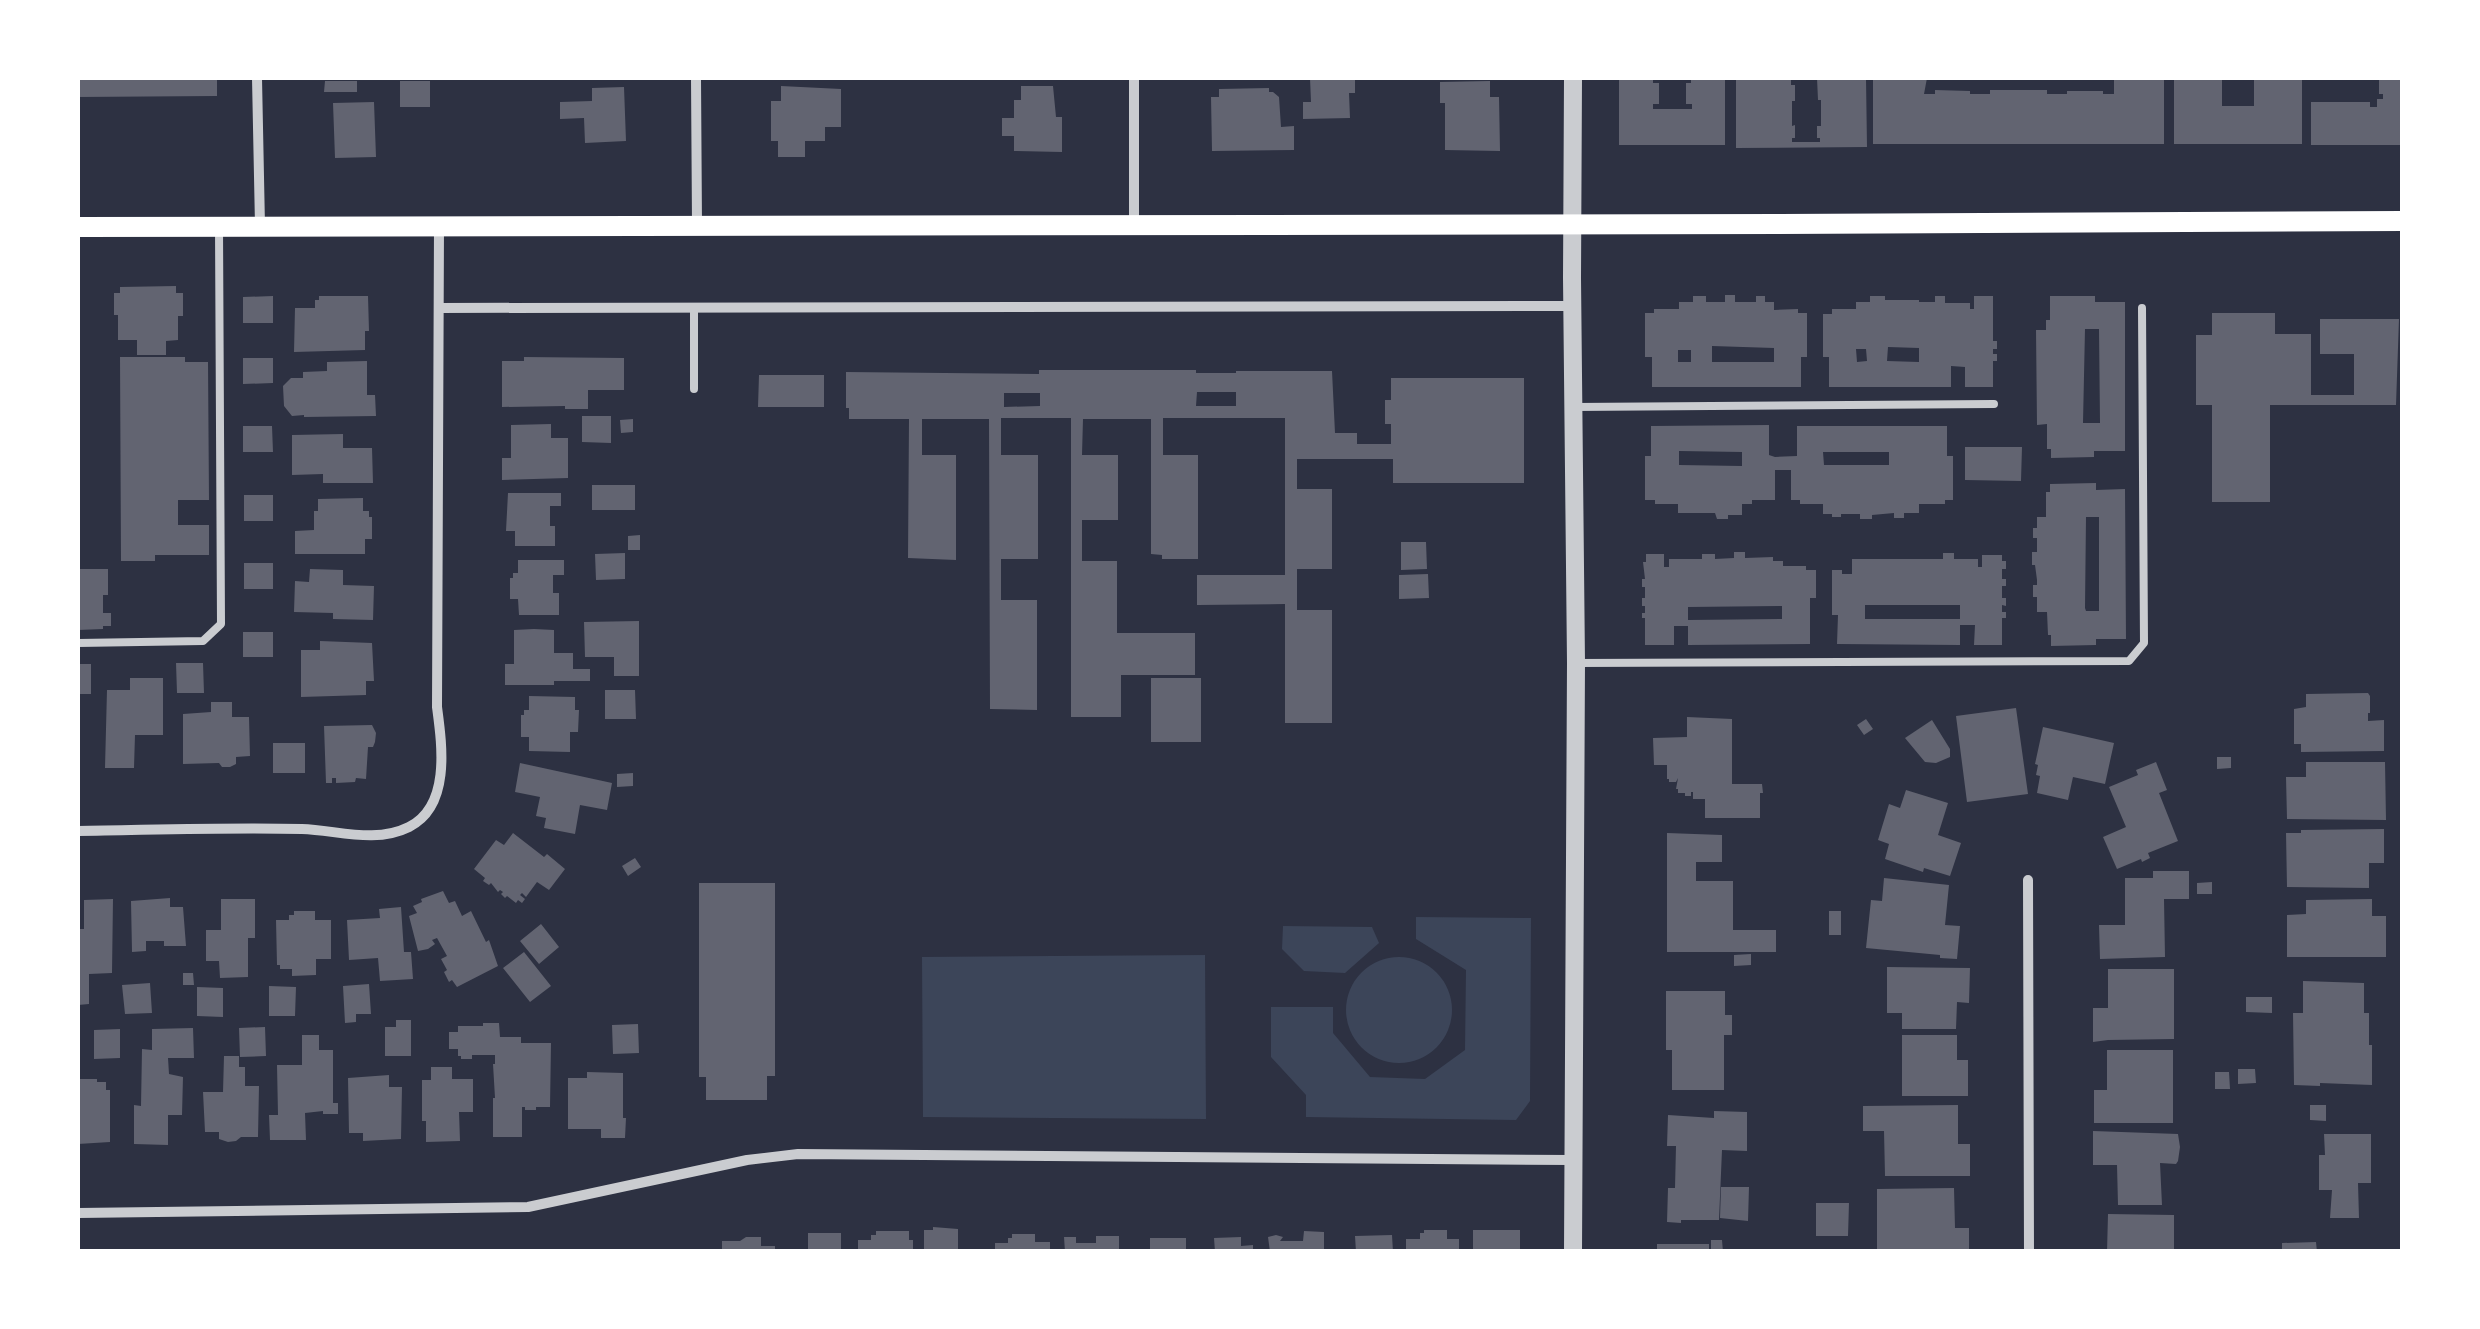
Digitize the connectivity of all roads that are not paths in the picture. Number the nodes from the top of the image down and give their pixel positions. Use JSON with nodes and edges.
{"nodes":[{"id":1,"x":258,"y":78,"type":"edge"},
{"id":2,"x":696,"y":78,"type":"edge"},
{"id":3,"x":1134,"y":78,"type":"edge"},
{"id":4,"x":1573,"y":78,"type":"edge"},
{"id":5,"x":2402,"y":220,"type":"edge"},
{"id":6,"x":1573,"y":224,"type":"junction"},
{"id":7,"x":697,"y":225,"type":"junction"},
{"id":8,"x":1134,"y":225,"type":"junction"},
{"id":9,"x":78,"y":227,"type":"edge"},
{"id":10,"x":220,"y":227,"type":"junction"},
{"id":11,"x":260,"y":227,"type":"junction"},
{"id":12,"x":439,"y":227,"type":"junction"},
{"id":13,"x":1573,"y":306,"type":"junction"},
{"id":14,"x":694,"y":307,"type":"junction"},
{"id":15,"x":439,"y":308,"type":"junction"},
{"id":16,"x":2142,"y":308,"type":"dead end"},
{"id":17,"x":694,"y":390,"type":"dead end"},
{"id":18,"x":1994,"y":404,"type":"dead end"},
{"id":19,"x":1574,"y":407,"type":"junction"},
{"id":20,"x":78,"y":643,"type":"edge"},
{"id":21,"x":1576,"y":663,"type":"junction"},
{"id":22,"x":78,"y":831,"type":"edge"},
{"id":23,"x":2028,"y":880,"type":"dead end"},
{"id":24,"x":1572,"y":1160,"type":"junction"},
{"id":25,"x":78,"y":1213,"type":"edge"},
{"id":26,"x":1572,"y":1252,"type":"edge"},
{"id":27,"x":2029,"y":1252,"type":"edge"}],
"edges":[{"from":1,"to":11,"type":"street"},
{"from":2,"to":7,"type":"street"},
{"from":3,"to":8,"type":"street"},
{"from":4,"to":6,"type":"street"},
{"from":5,"to":6,"type":"main road"},
{"from":6,"to":8,"type":"main road"},
{"from":6,"to":13,"type":"street"},
{"from":7,"to":8,"type":"main road"},
{"from":7,"to":12,"type":"main road"},
{"from":9,"to":10,"type":"main road"},
{"from":10,"to":11,"type":"main road"},
{"from":10,"to":20,"type":"lane"},
{"from":11,"to":12,"type":"main road"},
{"from":12,"to":15,"type":"street"},
{"from":13,"to":14,"type":"street"},
{"from":13,"to":19,"type":"street"},
{"from":14,"to":15,"type":"street"},
{"from":14,"to":17,"type":"lane"},
{"from":15,"to":22,"type":"street"},
{"from":16,"to":21,"type":"lane"},
{"from":18,"to":19,"type":"lane"},
{"from":19,"to":21,"type":"street"},
{"from":21,"to":24,"type":"street"},
{"from":23,"to":27,"type":"street"},
{"from":24,"to":25,"type":"street"},
{"from":24,"to":26,"type":"street"}]}
